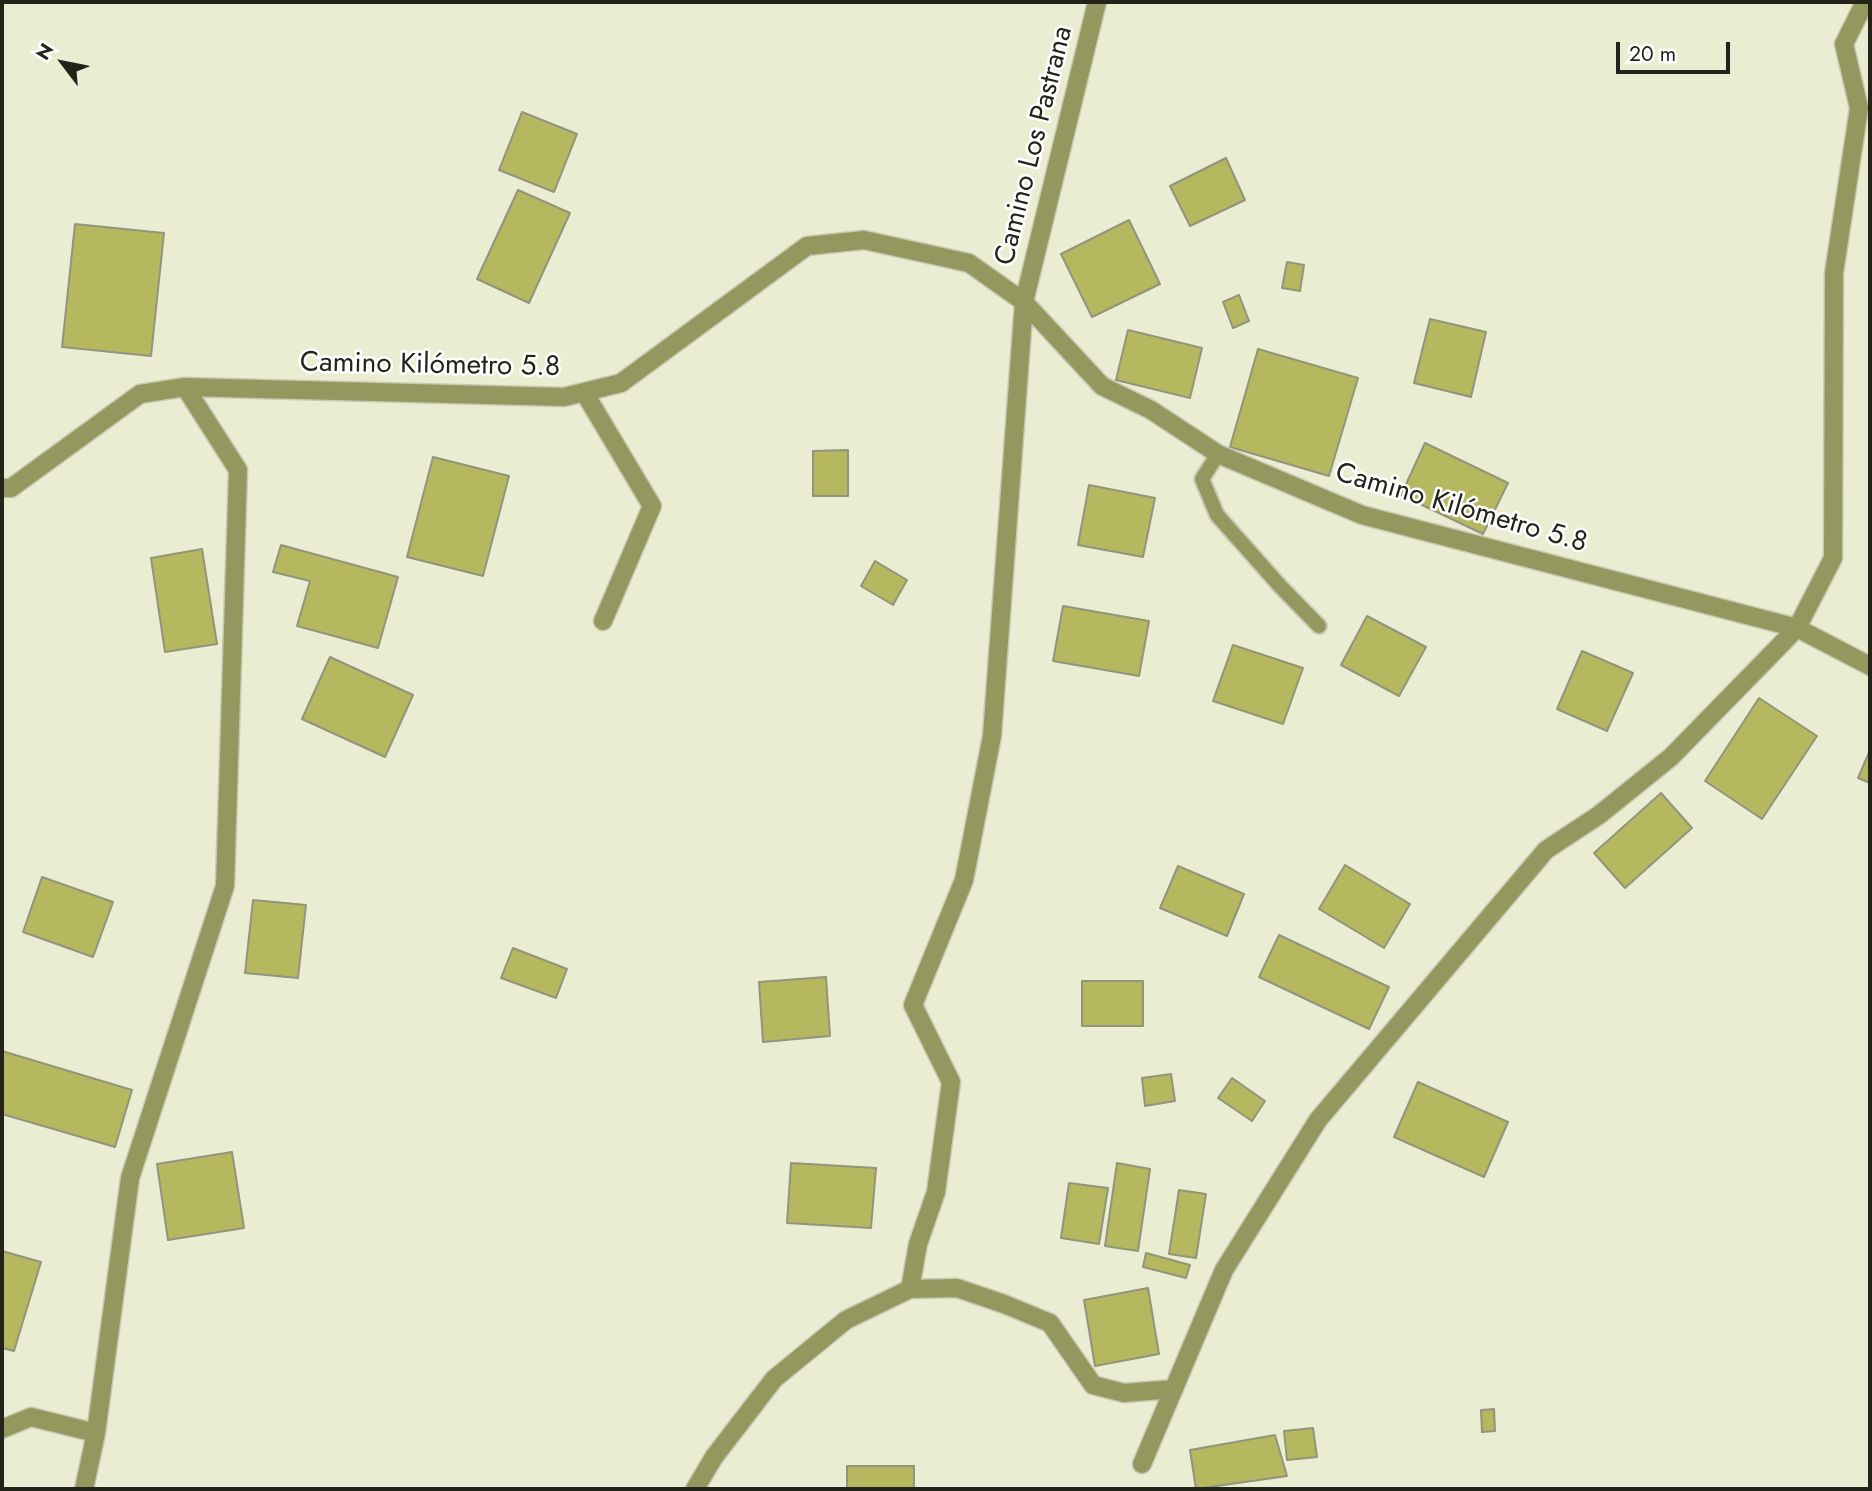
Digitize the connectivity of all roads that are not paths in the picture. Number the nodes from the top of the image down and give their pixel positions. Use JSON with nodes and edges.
{"nodes":[{"id":1,"x":1097,"y":2,"type":"edge"},
{"id":2,"x":1865,"y":2,"type":"edge"},
{"id":3,"x":1024,"y":302,"type":"junction"},
{"id":4,"x":185,"y":387,"type":"junction"},
{"id":5,"x":584,"y":392,"type":"junction"},
{"id":6,"x":1218,"y":454,"type":"junction"},
{"id":7,"x":2,"y":488,"type":"edge"},
{"id":8,"x":603,"y":621,"type":"dead end"},
{"id":9,"x":1319,"y":626,"type":"dead end"},
{"id":10,"x":1797,"y":628,"type":"junction"},
{"id":11,"x":1870,"y":666,"type":"edge"},
{"id":12,"x":910,"y":1289,"type":"junction"},
{"id":13,"x":1174,"y":1389,"type":"junction"},
{"id":14,"x":2,"y":1429,"type":"edge"},
{"id":15,"x":96,"y":1433,"type":"junction"},
{"id":16,"x":1142,"y":1464,"type":"dead end"},
{"id":17,"x":84,"y":1489,"type":"edge"},
{"id":18,"x":695,"y":1489,"type":"edge"}],
"edges":[{"from":1,"to":3,"type":"street","name":"Camino Los Pastrana"},
{"from":2,"to":10,"type":"street"},
{"from":3,"to":5,"type":"street","name":"Camino Kilómetro 5.8"},
{"from":3,"to":6,"type":"street","name":"Camino Kilómetro 5.8"},
{"from":3,"to":12,"type":"street","name":"Camino Los Pastrana"},
{"from":4,"to":5,"type":"street","name":"Camino Kilómetro 5.8"},
{"from":4,"to":7,"type":"street","name":"Camino Kilómetro 5.8"},
{"from":4,"to":15,"type":"street"},
{"from":5,"to":8,"type":"street"},
{"from":6,"to":9,"type":"lane"},
{"from":6,"to":10,"type":"street","name":"Camino Kilómetro 5.8"},
{"from":10,"to":11,"type":"street","name":"Camino Kilómetro 5.8"},
{"from":10,"to":13,"type":"street"},
{"from":12,"to":13,"type":"street"},
{"from":12,"to":18,"type":"street"},
{"from":13,"to":16,"type":"street"},
{"from":14,"to":15,"type":"street"},
{"from":15,"to":17,"type":"street"}]}
